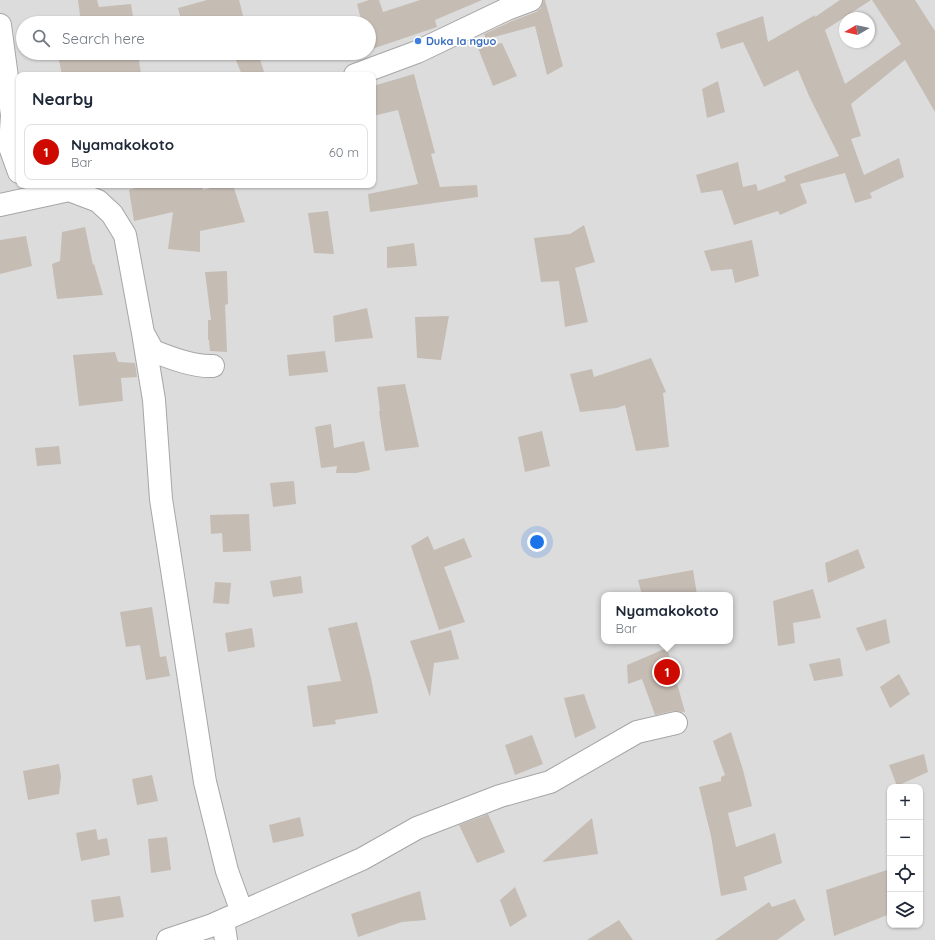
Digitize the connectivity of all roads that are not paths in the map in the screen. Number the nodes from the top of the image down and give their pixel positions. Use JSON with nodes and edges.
{"nodes":[{"id":1,"x":531,"y":0,"type":"edge"},
{"id":2,"x":0,"y":26,"type":"edge"},
{"id":3,"x":363,"y":72,"type":"edge"},
{"id":4,"x":16,"y":164,"type":"edge"},
{"id":5,"x":77,"y":188,"type":"edge"},
{"id":6,"x":68,"y":190,"type":"junction"},
{"id":7,"x":28,"y":191,"type":"edge"},
{"id":8,"x":0,"y":205,"type":"edge"},
{"id":9,"x":143,"y":333,"type":"junction"},
{"id":10,"x":213,"y":366,"type":"dead end"},
{"id":11,"x":676,"y":723,"type":"dead end"},
{"id":12,"x":230,"y":924,"type":"edge"},
{"id":13,"x":168,"y":940,"type":"edge"}],
"edges":[{"from":1,"to":3,"type":"street"},
{"from":2,"to":4,"type":"street"},
{"from":5,"to":6,"type":"street"},
{"from":6,"to":7,"type":"street"},
{"from":6,"to":9,"type":"street"},
{"from":7,"to":8,"type":"street"},
{"from":9,"to":10,"type":"street"},
{"from":9,"to":12,"type":"street"},
{"from":11,"to":12,"type":"street"},
{"from":12,"to":13,"type":"street"}]}
